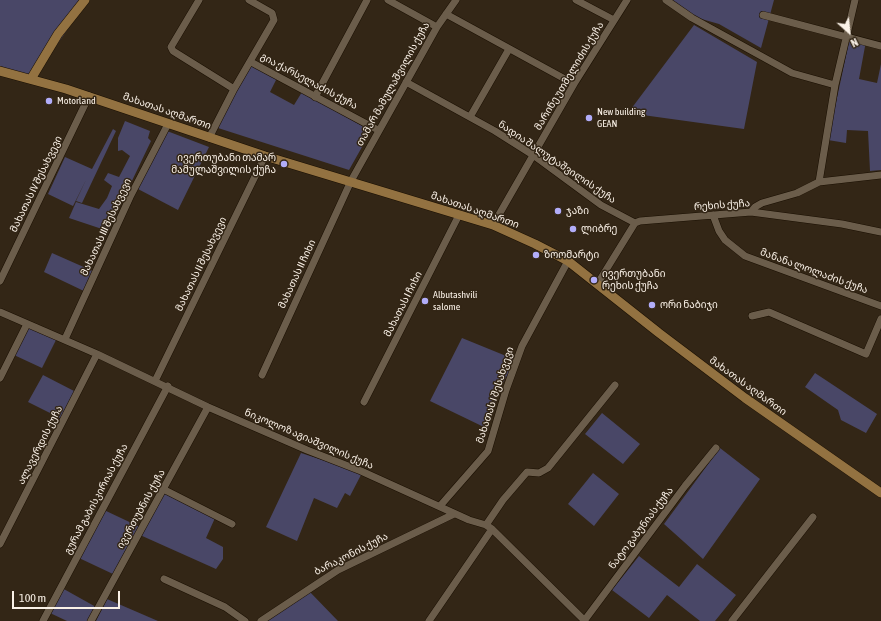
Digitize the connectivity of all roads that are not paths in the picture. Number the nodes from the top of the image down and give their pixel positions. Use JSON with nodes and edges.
{"nodes":[{"id":1,"x":85,"y":0,"type":"edge"},
{"id":2,"x":199,"y":0,"type":"edge"},
{"id":3,"x":248,"y":0,"type":"edge"},
{"id":4,"x":367,"y":0,"type":"edge"},
{"id":5,"x":388,"y":0,"type":"edge"},
{"id":6,"x":456,"y":0,"type":"edge"},
{"id":7,"x":576,"y":0,"type":"edge"},
{"id":8,"x":627,"y":0,"type":"edge"},
{"id":9,"x":666,"y":0,"type":"edge"},
{"id":10,"x":855,"y":0,"type":"edge"},
{"id":11,"x":446,"y":14,"type":"junction"},
{"id":12,"x":763,"y":14,"type":"dead end"},
{"id":13,"x":614,"y":20,"type":"junction"},
{"id":14,"x":437,"y":27,"type":"junction"},
{"id":15,"x":845,"y":37,"type":"junction"},
{"id":16,"x":881,"y":46,"type":"edge"},
{"id":17,"x":509,"y":49,"type":"junction"},
{"id":18,"x":251,"y":62,"type":"junction"},
{"id":19,"x":0,"y":71,"type":"edge"},
{"id":20,"x":31,"y":79,"type":"junction"},
{"id":21,"x":406,"y":82,"type":"junction"},
{"id":22,"x":574,"y":84,"type":"junction"},
{"id":23,"x":835,"y":85,"type":"junction"},
{"id":24,"x":234,"y":89,"type":"junction"},
{"id":25,"x":89,"y":96,"type":"junction"},
{"id":26,"x":315,"y":97,"type":"junction"},
{"id":27,"x":470,"y":117,"type":"junction"},
{"id":28,"x":168,"y":124,"type":"junction"},
{"id":29,"x":378,"y":130,"type":"junction"},
{"id":30,"x":209,"y":138,"type":"junction"},
{"id":31,"x":533,"y":155,"type":"junction"},
{"id":32,"x":265,"y":156,"type":"junction"},
{"id":33,"x":881,"y":175,"type":"edge"},
{"id":34,"x":351,"y":180,"type":"junction"},
{"id":35,"x":819,"y":182,"type":"junction"},
{"id":36,"x":750,"y":212,"type":"junction"},
{"id":37,"x":459,"y":215,"type":"junction"},
{"id":38,"x":712,"y":215,"type":"junction"},
{"id":39,"x":635,"y":223,"type":"junction"},
{"id":40,"x":493,"y":225,"type":"junction"},
{"id":41,"x":881,"y":232,"type":"edge"},
{"id":42,"x":568,"y":261,"type":"junction"},
{"id":43,"x":0,"y":281,"type":"edge"},
{"id":44,"x":598,"y":283,"type":"junction"},
{"id":45,"x":881,"y":306,"type":"edge"},
{"id":46,"x":0,"y":312,"type":"edge"},
{"id":47,"x":752,"y":316,"type":"dead end"},
{"id":48,"x":881,"y":319,"type":"edge"},
{"id":49,"x":27,"y":324,"type":"junction"},
{"id":50,"x":64,"y":339,"type":"junction"},
{"id":51,"x":97,"y":354,"type":"junction"},
{"id":52,"x":262,"y":375,"type":"dead end"},
{"id":53,"x":0,"y":378,"type":"edge"},
{"id":54,"x":155,"y":381,"type":"junction"},
{"id":55,"x":615,"y":385,"type":"dead end"},
{"id":56,"x":168,"y":386,"type":"junction"},
{"id":57,"x":364,"y":402,"type":"dead end"},
{"id":58,"x":208,"y":407,"type":"junction"},
{"id":59,"x":716,"y":448,"type":"dead end"},
{"id":60,"x":163,"y":489,"type":"junction"},
{"id":61,"x":881,"y":493,"type":"edge"},
{"id":62,"x":440,"y":506,"type":"junction"},
{"id":63,"x":454,"y":514,"type":"junction"},
{"id":64,"x":814,"y":517,"type":"dead end"},
{"id":65,"x":232,"y":524,"type":"dead end"},
{"id":66,"x":489,"y":527,"type":"junction"},
{"id":67,"x":0,"y":544,"type":"edge"},
{"id":68,"x":164,"y":579,"type":"dead end"},
{"id":69,"x":42,"y":621,"type":"edge"},
{"id":70,"x":91,"y":621,"type":"edge"},
{"id":71,"x":245,"y":621,"type":"edge"},
{"id":72,"x":261,"y":621,"type":"edge"},
{"id":73,"x":429,"y":621,"type":"edge"},
{"id":74,"x":584,"y":621,"type":"edge"},
{"id":75,"x":732,"y":621,"type":"edge"}],
"edges":[{"from":1,"to":20,"type":"main road"},
{"from":2,"to":24,"type":"street"},
{"from":3,"to":18,"type":"street","name":"გია ქარსელაძის ქუჩა"},
{"from":4,"to":26,"type":"street"},
{"from":5,"to":14,"type":"street"},
{"from":6,"to":11,"type":"street","name":"თამარ მამულაშვილის ქუჩა"},
{"from":7,"to":13,"type":"street"},
{"from":8,"to":13,"type":"street","name":"მარინე უთმელიძის ქუჩა"},
{"from":9,"to":23,"type":"street"},
{"from":10,"to":15,"type":"street"},
{"from":11,"to":14,"type":"street","name":"თამარ მამულაშვილის ქუჩა"},
{"from":11,"to":17,"type":"street"},
{"from":12,"to":15,"type":"street"},
{"from":13,"to":22,"type":"street","name":"მარინე უთმელიძის ქუჩა"},
{"from":14,"to":21,"type":"street","name":"თამარ მამულაშვილის ქუჩა"},
{"from":15,"to":16,"type":"street"},
{"from":15,"to":23,"type":"street"},
{"from":17,"to":22,"type":"street"},
{"from":17,"to":27,"type":"street"},
{"from":18,"to":24,"type":"street","name":"გია ქარსელაძის ქუჩა"},
{"from":18,"to":26,"type":"street","name":"გია ქარსელაძის ქუჩა"},
{"from":19,"to":20,"type":"main road","name":"მახათას აღმართი"},
{"from":20,"to":25,"type":"main road","name":"მახათას აღმართი"},
{"from":21,"to":27,"type":"street","name":"ნადია შალუტაშვილის ქუჩა"},
{"from":21,"to":29,"type":"street","name":"თამარ მამულაშვილის ქუჩა"},
{"from":22,"to":31,"type":"street","name":"მარინე უთმელიძის ქუჩა"},
{"from":23,"to":35,"type":"street"},
{"from":24,"to":30,"type":"street","name":"გია ქარსელაძის ქუჩა"},
{"from":25,"to":28,"type":"main road","name":"მახათას აღმართი"},
{"from":25,"to":43,"type":"street","name":"მახათას IV შესახვევი"},
{"from":26,"to":29,"type":"street","name":"გია ქარსელაძის ქუჩა"},
{"from":27,"to":31,"type":"street","name":"ნადია შალუტაშვილის ქუჩა"},
{"from":28,"to":30,"type":"main road","name":"მახათას აღმართი"},
{"from":28,"to":50,"type":"street","name":"მახათას III შესახვევი"},
{"from":29,"to":34,"type":"street","name":"თამარ მამულაშვილის ქუჩა"},
{"from":30,"to":32,"type":"main road","name":"მახათას აღმართი"},
{"from":31,"to":39,"type":"street","name":"ნადია შალუტაშვილის ქუჩა"},
{"from":31,"to":40,"type":"street","name":"მარინე უთმელიძის ქუჩა"},
{"from":32,"to":34,"type":"main road","name":"მახათას აღმართი"},
{"from":32,"to":54,"type":"street","name":"მახათას II შესახვევი"},
{"from":33,"to":35,"type":"street"},
{"from":34,"to":37,"type":"main road","name":"მახათას აღმართი"},
{"from":34,"to":52,"type":"street","name":"მახათას II ჩიხი"},
{"from":35,"to":36,"type":"street"},
{"from":36,"to":38,"type":"street","name":"რეხის ქუჩა"},
{"from":36,"to":41,"type":"street","name":"რეხის ქუჩა"},
{"from":37,"to":40,"type":"main road","name":"მახათას აღმართი"},
{"from":37,"to":57,"type":"street","name":"მახათას I ჩიხი"},
{"from":38,"to":39,"type":"street","name":"რეხის ქუჩა"},
{"from":38,"to":45,"type":"street","name":"მანანა ლოლაძის ქუჩა"},
{"from":39,"to":44,"type":"street"},
{"from":40,"to":42,"type":"main road","name":"მახათას აღმართი"},
{"from":42,"to":44,"type":"main road","name":"მახათას აღმართი"},
{"from":42,"to":62,"type":"street","name":"მახათას I შესახვევი"},
{"from":44,"to":61,"type":"main road","name":"მახათას აღმართი"},
{"from":46,"to":49,"type":"street","name":"ნიკოლოზ აგიაშვილის ქუჩა"},
{"from":47,"to":48,"type":"street"},
{"from":49,"to":50,"type":"street","name":"ნიკოლოზ აგიაშვილის ქუჩა"},
{"from":49,"to":53,"type":"street"},
{"from":50,"to":51,"type":"street","name":"ნიკოლოზ აგიაშვილის ქუჩა"},
{"from":51,"to":54,"type":"street","name":"ნიკოლოზ აგიაშვილის ქუჩა"},
{"from":51,"to":67,"type":"street","name":"ალავერდის ქუჩა"},
{"from":54,"to":56,"type":"street","name":"ნიკოლოზ აგიაშვილის ქუჩა"},
{"from":55,"to":66,"type":"street"},
{"from":56,"to":58,"type":"street","name":"ნიკოლოზ აგიაშვილის ქუჩა"},
{"from":56,"to":69,"type":"street","name":"გურამ გაბისკირიას ქუჩა"},
{"from":58,"to":60,"type":"street","name":"ივერთუბნის ქუჩა"},
{"from":58,"to":62,"type":"street","name":"ნიკოლოზ აგიაშვილის ქუჩა"},
{"from":59,"to":74,"type":"street","name":"ნატო გაბუნიას ქუჩა"},
{"from":60,"to":65,"type":"street"},
{"from":60,"to":70,"type":"street","name":"ივერთუბნის ქუჩა"},
{"from":62,"to":63,"type":"street","name":"ნიკოლოზ აგიაშვილის ქუჩა"},
{"from":63,"to":66,"type":"street","name":"ნიკოლოზ აგიაშვილის ქუჩა"},
{"from":63,"to":72,"type":"street","name":"ბარაკონის ქუჩა"},
{"from":64,"to":75,"type":"street"},
{"from":66,"to":73,"type":"street"},
{"from":66,"to":74,"type":"street","name":"ნიკოლოზ აგიაშვილის ქუჩა"},
{"from":68,"to":71,"type":"street"}]}
